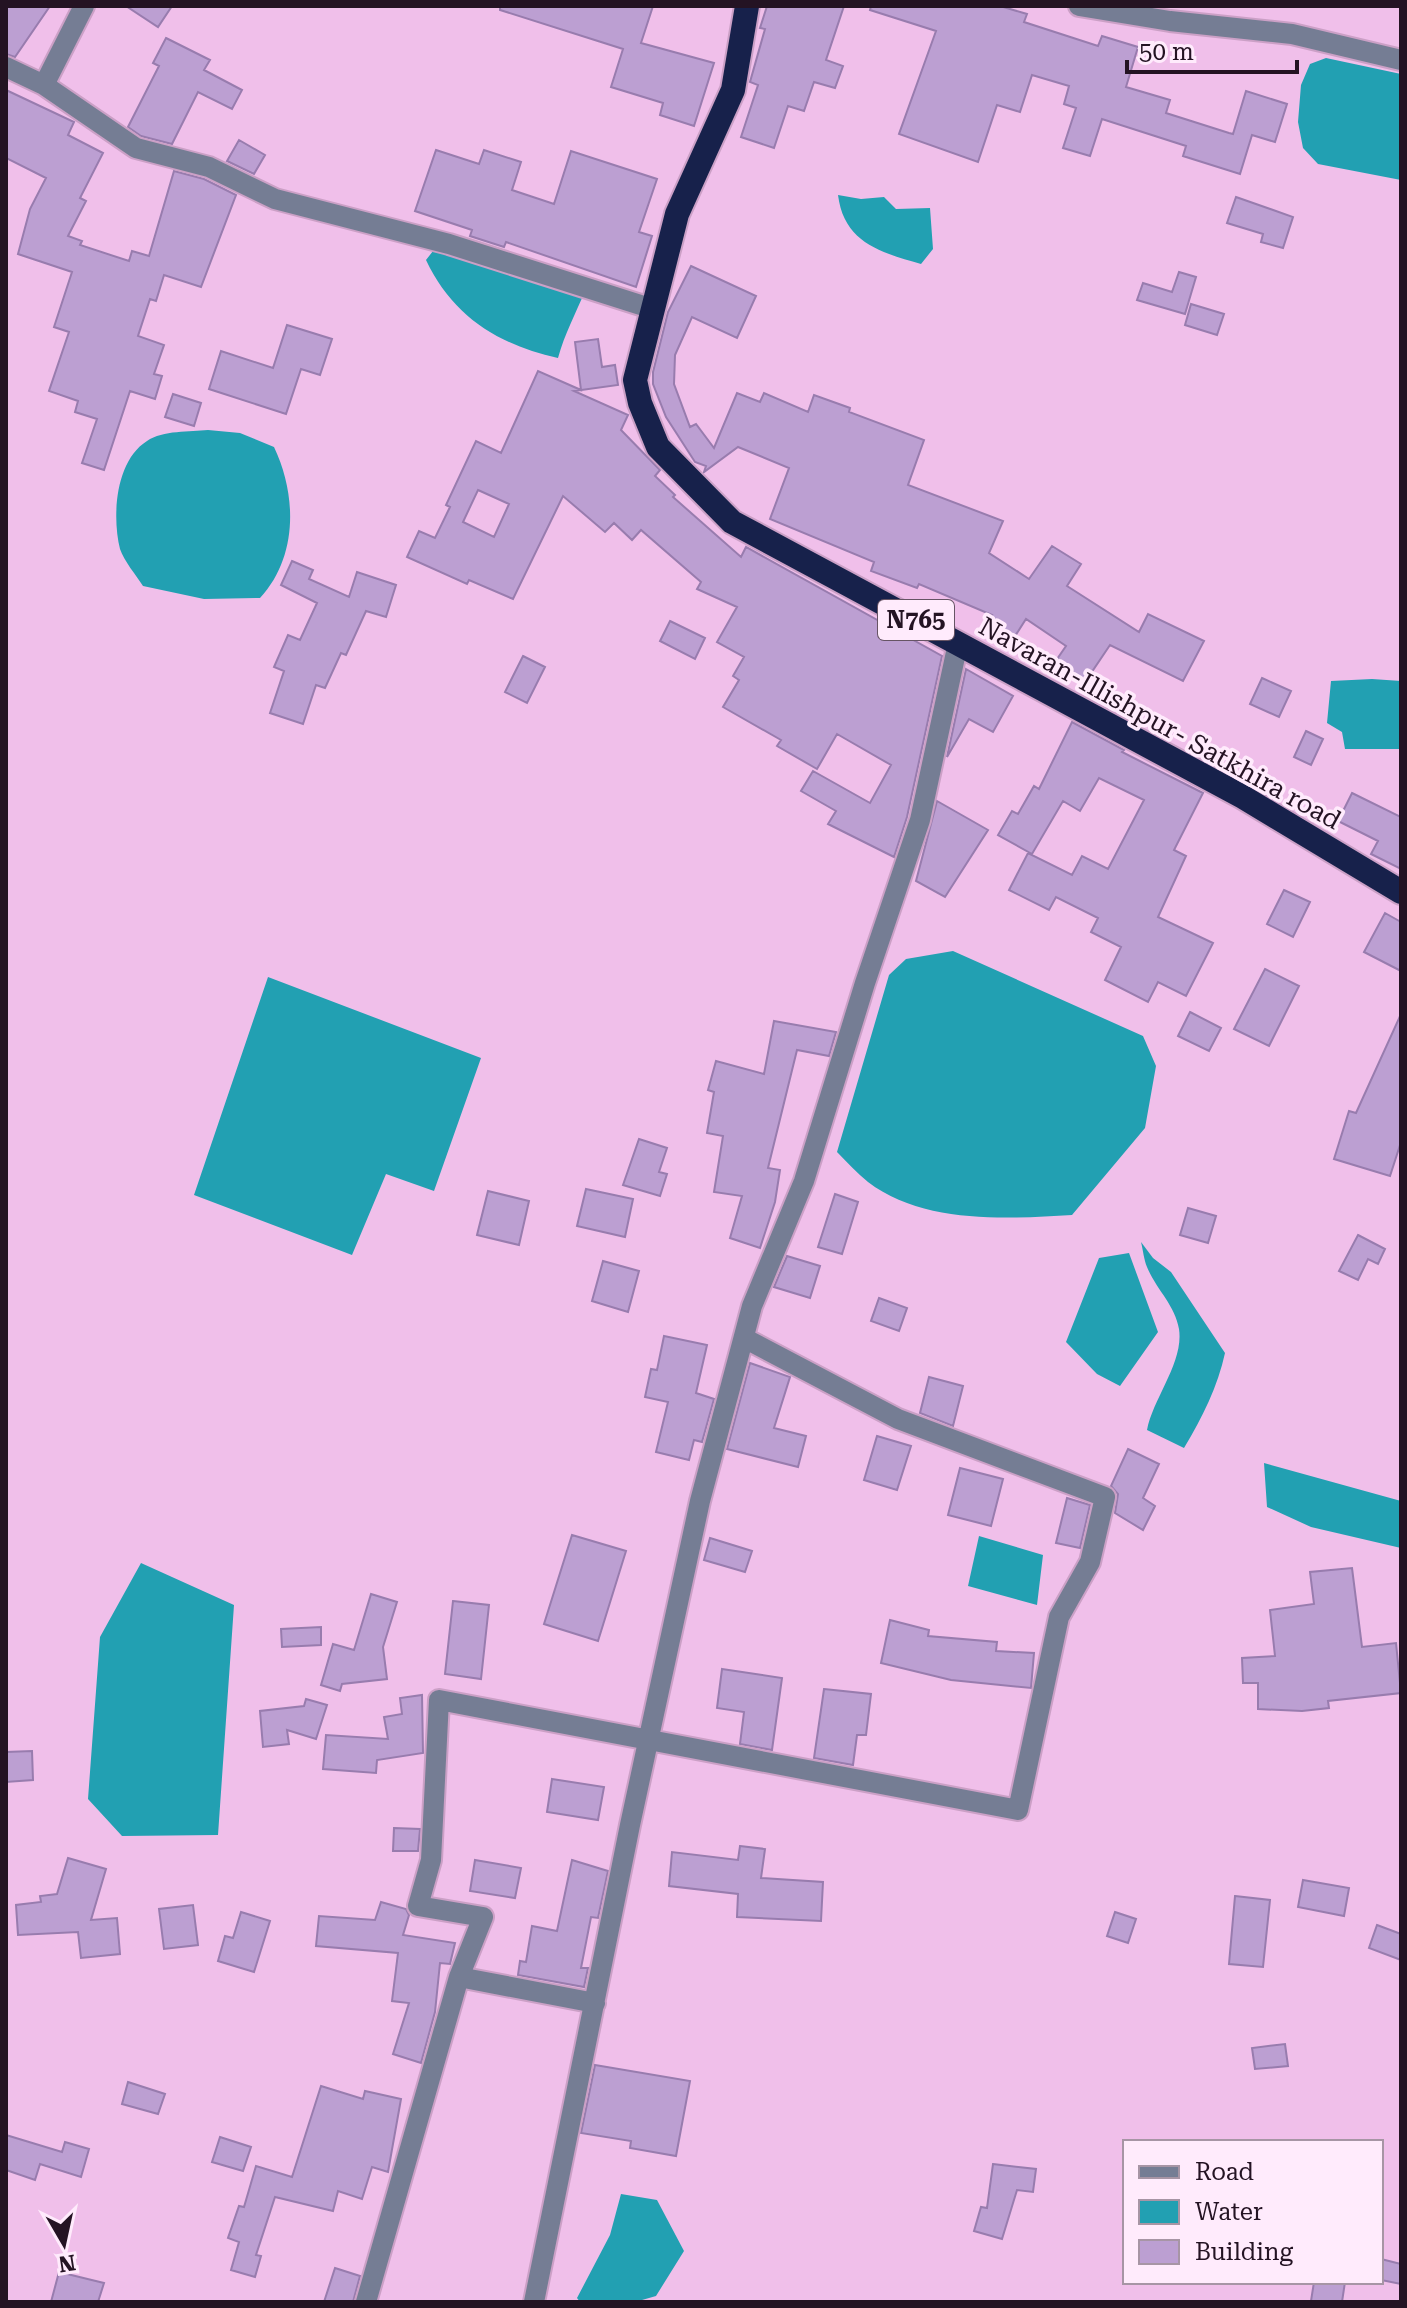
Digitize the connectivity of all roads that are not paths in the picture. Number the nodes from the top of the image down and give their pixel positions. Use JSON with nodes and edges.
{"nodes":[{"id":1,"x":84,"y":6,"type":"edge"},
{"id":2,"x":747,"y":6,"type":"edge"},
{"id":3,"x":1079,"y":6,"type":"edge"},
{"id":4,"x":1401,"y":60,"type":"edge"},
{"id":5,"x":6,"y":67,"type":"edge"},
{"id":6,"x":44,"y":85,"type":"junction"},
{"id":7,"x":650,"y":308,"type":"junction"},
{"id":8,"x":958,"y":643,"type":"junction"},
{"id":9,"x":1401,"y":892,"type":"edge"},
{"id":10,"x":744,"y":1338,"type":"junction"},
{"id":11,"x":648,"y":1741,"type":"junction"},
{"id":12,"x":459,"y":1977,"type":"junction"},
{"id":13,"x":595,"y":2003,"type":"junction"},
{"id":14,"x":366,"y":2302,"type":"edge"},
{"id":15,"x":534,"y":2302,"type":"edge"}],
"edges":[{"from":1,"to":6,"type":"street"},
{"from":2,"to":7,"type":"highway","name":"Navaran-Illishpur- Satkhira road","number":"N765"},
{"from":3,"to":4,"type":"street"},
{"from":5,"to":6,"type":"street"},
{"from":6,"to":7,"type":"street"},
{"from":7,"to":8,"type":"highway","name":"Navaran-Illishpur- Satkhira road","number":"N765"},
{"from":8,"to":9,"type":"highway","name":"Navaran-Illishpur- Satkhira road","number":"N765"},
{"from":8,"to":10,"type":"street"},
{"from":10,"to":11,"type":"street"},
{"from":10,"to":11,"type":"street"},
{"from":11,"to":12,"type":"street"},
{"from":11,"to":13,"type":"street"},
{"from":12,"to":13,"type":"street"},
{"from":12,"to":14,"type":"street"},
{"from":13,"to":15,"type":"street"}]}
